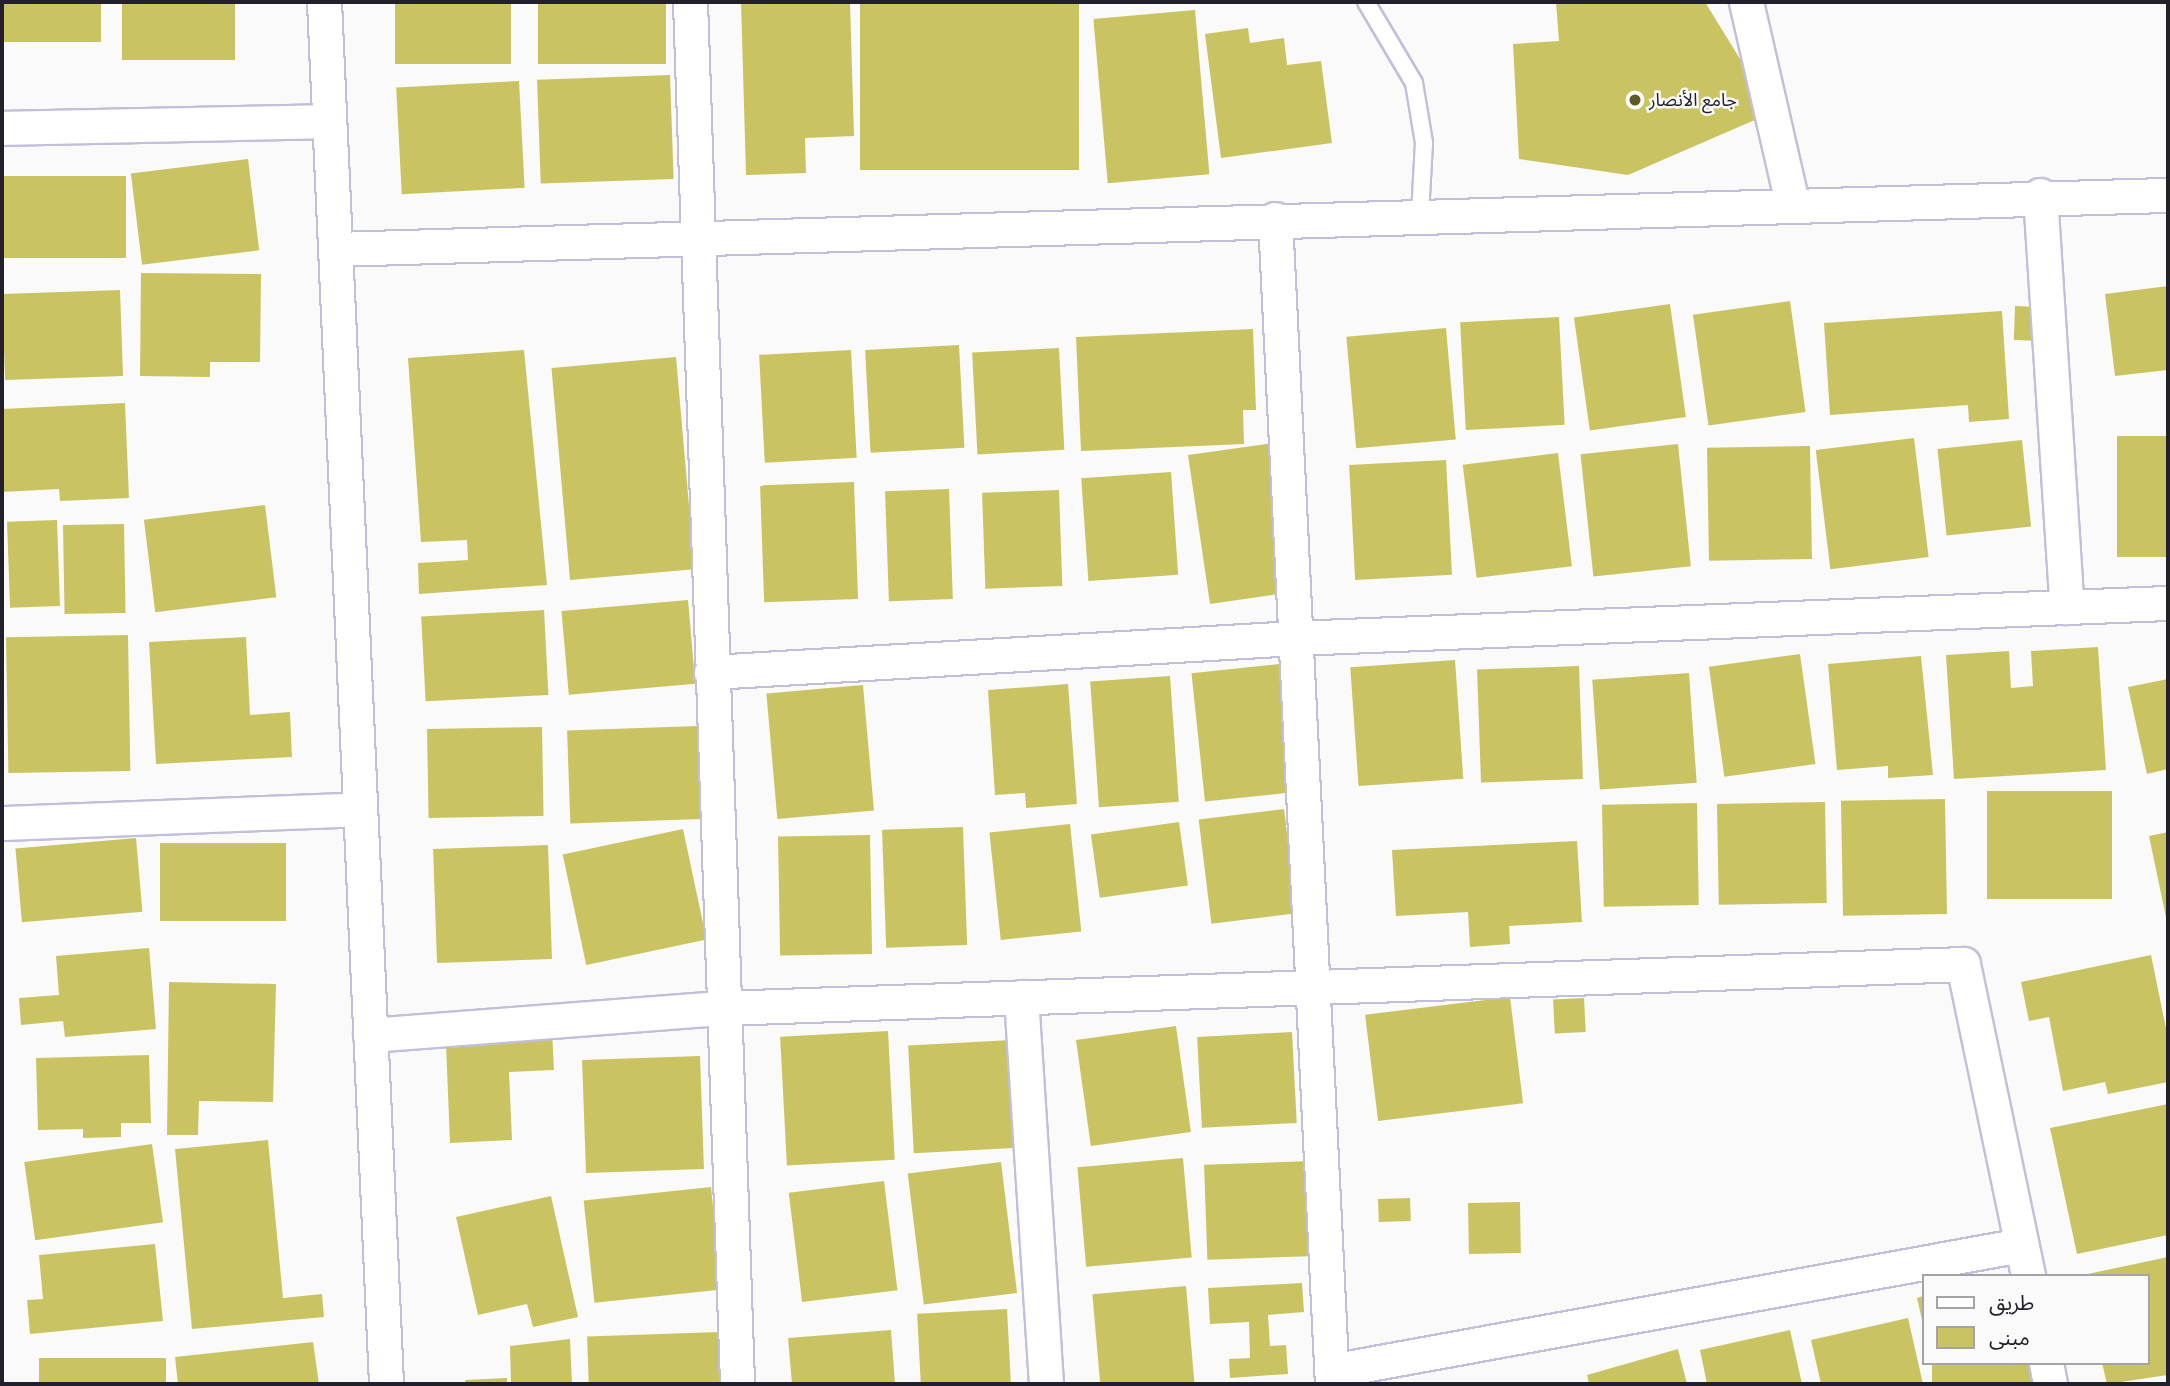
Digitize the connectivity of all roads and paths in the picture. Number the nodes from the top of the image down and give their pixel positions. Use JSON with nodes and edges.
{"nodes":[{"id":1,"x":324,"y":2,"type":"edge"},
{"id":2,"x":690,"y":2,"type":"edge"},
{"id":3,"x":1366,"y":2,"type":"edge"},
{"id":4,"x":1746,"y":2,"type":"edge"},
{"id":5,"x":329,"y":121,"type":"junction"},
{"id":6,"x":2,"y":128,"type":"edge"},
{"id":7,"x":2040,"y":195,"type":"junction"},
{"id":8,"x":2168,"y":195,"type":"edge"},
{"id":9,"x":1792,"y":203,"type":"junction"},
{"id":10,"x":1420,"y":215,"type":"junction"},
{"id":11,"x":1275,"y":219,"type":"junction"},
{"id":12,"x":696,"y":238,"type":"junction"},
{"id":13,"x":335,"y":249,"type":"junction"},
{"id":14,"x":2168,"y":603,"type":"edge"},
{"id":15,"x":2067,"y":607,"type":"junction"},
{"id":16,"x":1296,"y":638,"type":"junction"},
{"id":17,"x":711,"y":673,"type":"junction"},
{"id":18,"x":360,"y":809,"type":"junction"},
{"id":19,"x":2,"y":823,"type":"edge"},
{"id":20,"x":1313,"y":987,"type":"junction"},
{"id":21,"x":1021,"y":997,"type":"junction"},
{"id":22,"x":723,"y":1008,"type":"junction"},
{"id":23,"x":370,"y":1035,"type":"junction"},
{"id":24,"x":2025,"y":1260,"type":"edge"},
{"id":25,"x":1943,"y":1274,"type":"edge"},
{"id":26,"x":1922,"y":1278,"type":"edge"},
{"id":27,"x":2046,"y":1365,"type":"edge"},
{"id":28,"x":1332,"y":1378,"type":"edge"},
{"id":29,"x":386,"y":1384,"type":"edge"},
{"id":30,"x":737,"y":1384,"type":"edge"},
{"id":31,"x":1046,"y":1384,"type":"edge"},
{"id":32,"x":2050,"y":1384,"type":"edge"}],
"edges":[{"from":1,"to":5,"type":"street"},
{"from":2,"to":12,"type":"street"},
{"from":3,"to":10,"type":"lane"},
{"from":4,"to":9,"type":"street"},
{"from":5,"to":6,"type":"street"},
{"from":5,"to":13,"type":"street"},
{"from":7,"to":8,"type":"street"},
{"from":7,"to":9,"type":"street"},
{"from":7,"to":15,"type":"street"},
{"from":9,"to":10,"type":"street"},
{"from":10,"to":11,"type":"street"},
{"from":11,"to":12,"type":"street"},
{"from":11,"to":16,"type":"street"},
{"from":12,"to":13,"type":"street"},
{"from":12,"to":17,"type":"street"},
{"from":13,"to":18,"type":"street"},
{"from":14,"to":15,"type":"street"},
{"from":15,"to":16,"type":"street"},
{"from":16,"to":17,"type":"street"},
{"from":16,"to":20,"type":"street"},
{"from":17,"to":22,"type":"street"},
{"from":18,"to":19,"type":"street"},
{"from":18,"to":23,"type":"street"},
{"from":20,"to":21,"type":"street"},
{"from":20,"to":24,"type":"street"},
{"from":20,"to":28,"type":"street"},
{"from":21,"to":22,"type":"street"},
{"from":21,"to":31,"type":"street"},
{"from":22,"to":23,"type":"street"},
{"from":22,"to":30,"type":"street"},
{"from":23,"to":29,"type":"street"},
{"from":24,"to":25,"type":"street"},
{"from":26,"to":28,"type":"street"},
{"from":27,"to":32,"type":"street"}]}
